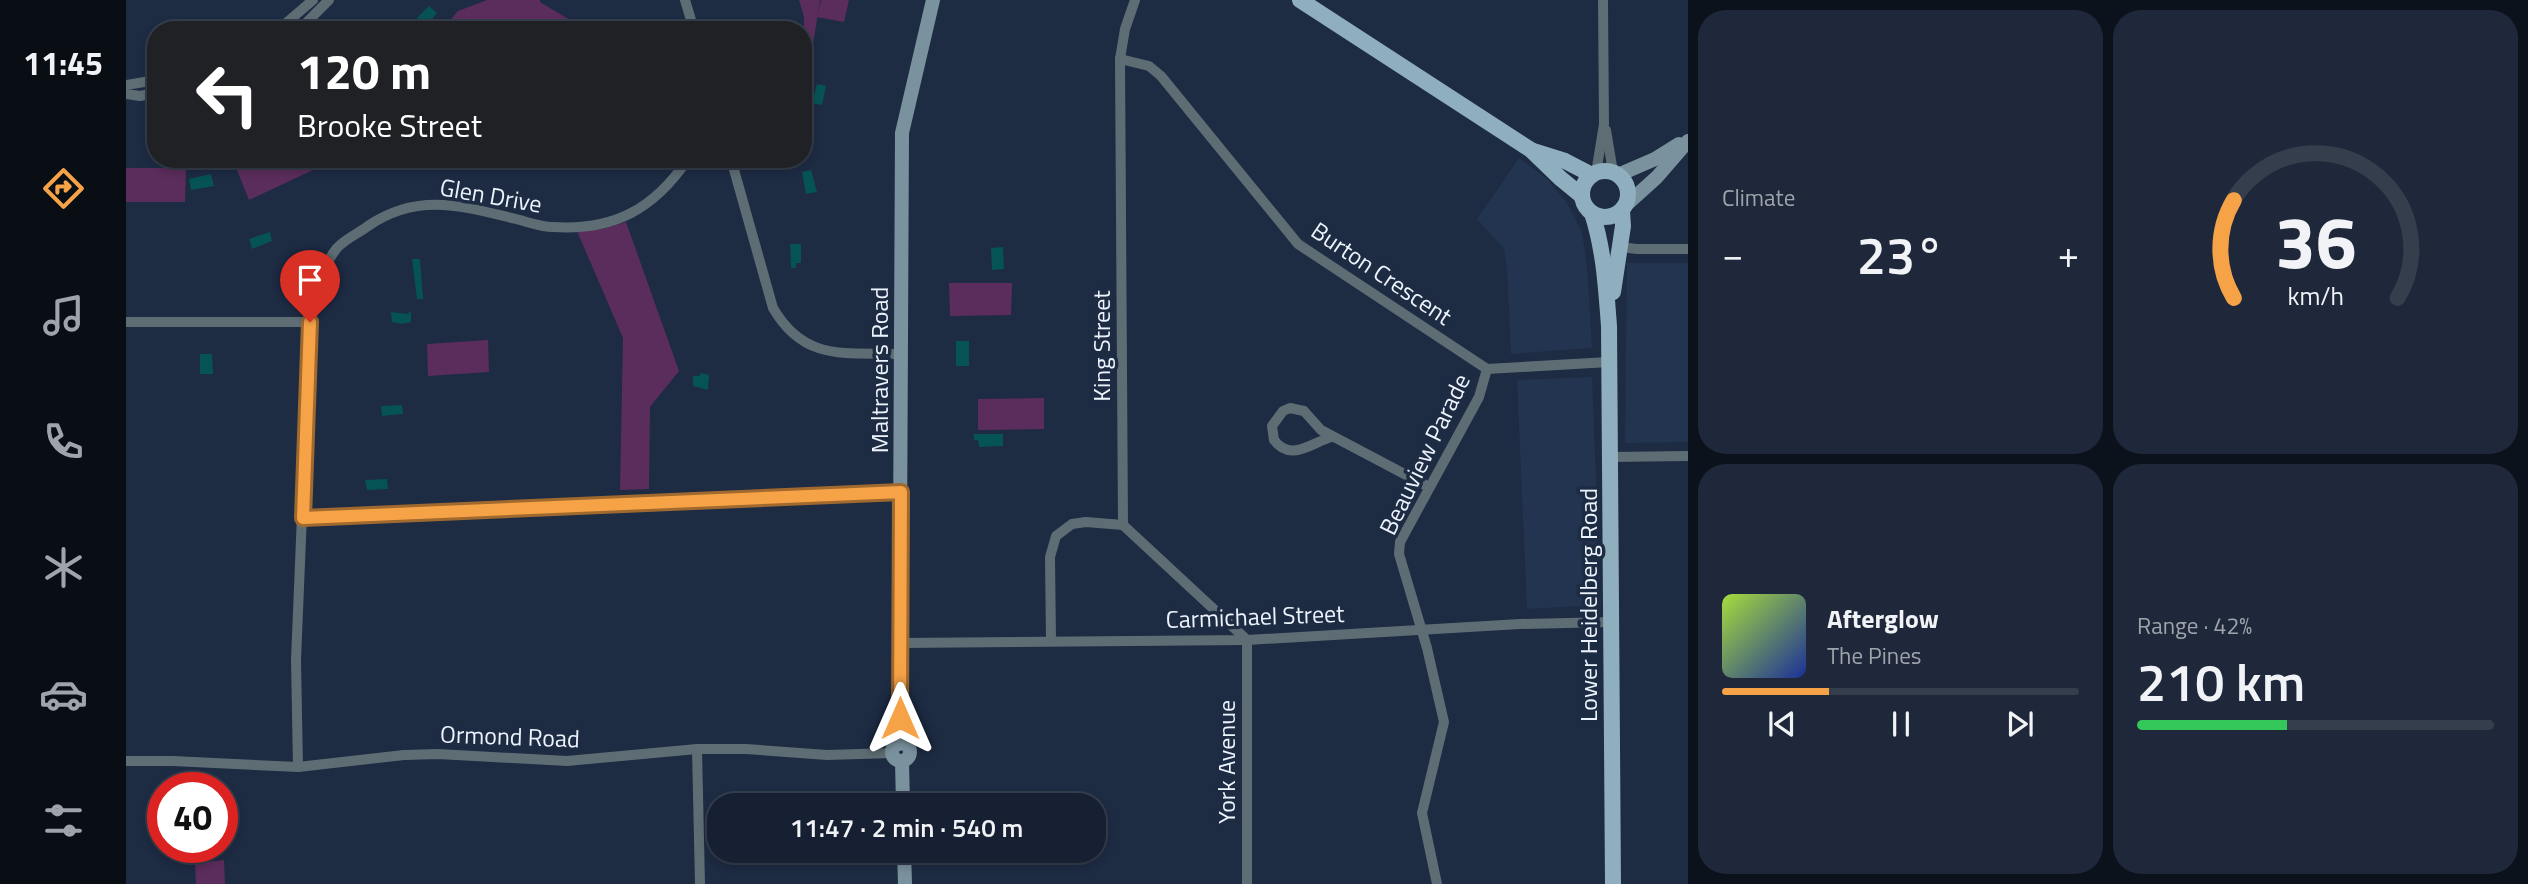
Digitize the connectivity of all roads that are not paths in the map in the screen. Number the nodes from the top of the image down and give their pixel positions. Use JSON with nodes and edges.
{"nodes":[{"id":1,"x":313,"y":0,"type":"edge"},
{"id":2,"x":329,"y":0,"type":"edge"},
{"id":3,"x":685,"y":0,"type":"edge"},
{"id":4,"x":933,"y":0,"type":"edge"},
{"id":5,"x":1135,"y":0,"type":"edge"},
{"id":6,"x":1300,"y":0,"type":"edge"},
{"id":7,"x":1603,"y":0,"type":"edge"},
{"id":8,"x":288,"y":21,"type":"edge"},
{"id":9,"x":308,"y":21,"type":"edge"},
{"id":10,"x":691,"y":21,"type":"edge"},
{"id":11,"x":1120,"y":59,"type":"junction"},
{"id":12,"x":147,"y":82,"type":"edge"},
{"id":13,"x":126,"y":85,"type":"edge"},
{"id":14,"x":126,"y":94,"type":"edge"},
{"id":15,"x":147,"y":95,"type":"edge"},
{"id":16,"x":1604,"y":124,"type":"junction"},
{"id":17,"x":1688,"y":139,"type":"edge"},
{"id":18,"x":1531,"y":150,"type":"junction"},
{"id":19,"x":682,"y":168,"type":"edge"},
{"id":20,"x":734,"y":168,"type":"edge"},
{"id":21,"x":1616,"y":173,"type":"junction"},
{"id":22,"x":1594,"y":174,"type":"junction"},
{"id":23,"x":1582,"y":197,"type":"junction"},
{"id":24,"x":1624,"y":208,"type":"junction"},
{"id":25,"x":1592,"y":213,"type":"junction"},
{"id":26,"x":1620,"y":247,"type":"junction"},
{"id":27,"x":1688,"y":248,"type":"edge"},
{"id":28,"x":126,"y":322,"type":"edge"},
{"id":29,"x":310,"y":322,"type":"junction"},
{"id":30,"x":1609,"y":326,"type":"junction"},
{"id":31,"x":902,"y":354,"type":"junction"},
{"id":32,"x":1609,"y":362,"type":"junction"},
{"id":33,"x":1487,"y":369,"type":"junction"},
{"id":34,"x":1332,"y":437,"type":"junction"},
{"id":35,"x":1688,"y":456,"type":"edge"},
{"id":36,"x":1611,"y":457,"type":"junction"},
{"id":37,"x":1429,"y":487,"type":"junction"},
{"id":38,"x":901,"y":492,"type":"junction"},
{"id":39,"x":303,"y":518,"type":"junction"},
{"id":40,"x":1123,"y":524,"type":"junction"},
{"id":41,"x":1611,"y":622,"type":"junction"},
{"id":42,"x":1422,"y":631,"type":"junction"},
{"id":43,"x":1051,"y":640,"type":"junction"},
{"id":44,"x":1247,"y":640,"type":"junction"},
{"id":45,"x":900,"y":643,"type":"junction"},
{"id":46,"x":697,"y":748,"type":"junction"},
{"id":47,"x":898,"y":753,"type":"junction"},
{"id":48,"x":126,"y":761,"type":"edge"},
{"id":49,"x":298,"y":767,"type":"junction"},
{"id":50,"x":902,"y":793,"type":"edge"},
{"id":51,"x":904,"y":863,"type":"edge"},
{"id":52,"x":701,"y":884,"type":"edge"},
{"id":53,"x":905,"y":884,"type":"edge"},
{"id":54,"x":1247,"y":884,"type":"edge"},
{"id":55,"x":1437,"y":884,"type":"edge"},
{"id":56,"x":1613,"y":884,"type":"edge"}],
"edges":[{"from":1,"to":8,"type":"street"},
{"from":2,"to":9,"type":"street"},
{"from":3,"to":10,"type":"street"},
{"from":4,"to":31,"type":"street","name":"Maltravers Road"},
{"from":5,"to":11,"type":"street","name":"King Street"},
{"from":6,"to":18,"type":"main road"},
{"from":7,"to":16,"type":"street"},
{"from":11,"to":33,"type":"street","name":"Burton Crescent"},
{"from":11,"to":40,"type":"street","name":"King Street"},
{"from":12,"to":13,"type":"street"},
{"from":14,"to":15,"type":"street"},
{"from":16,"to":21,"type":"street"},
{"from":16,"to":22,"type":"street"},
{"from":17,"to":21,"type":"street"},
{"from":17,"to":24,"type":"street"},
{"from":18,"to":22,"type":"main road"},
{"from":18,"to":23,"type":"main road"},
{"from":19,"to":29,"type":"street","name":"Glen Drive"},
{"from":20,"to":31,"type":"street"},
{"from":21,"to":22,"type":"main road"},
{"from":21,"to":24,"type":"main road"},
{"from":22,"to":23,"type":"main road"},
{"from":23,"to":25,"type":"main road"},
{"from":24,"to":25,"type":"main road"},
{"from":24,"to":26,"type":"main road","name":"Lower Heidelberg Road"},
{"from":25,"to":30,"type":"main road","name":"Lower Heidelberg Road"},
{"from":26,"to":27,"type":"street"},
{"from":26,"to":30,"type":"main road","name":"Lower Heidelberg Road"},
{"from":28,"to":29,"type":"street"},
{"from":29,"to":39,"type":"street","name":"Glen Drive"},
{"from":30,"to":32,"type":"main road","name":"Lower Heidelberg Road"},
{"from":31,"to":38,"type":"street","name":"Maltravers Road"},
{"from":32,"to":33,"type":"street"},
{"from":32,"to":36,"type":"main road","name":"Lower Heidelberg Road"},
{"from":33,"to":37,"type":"street","name":"Beauview Parade"},
{"from":34,"to":34,"type":"street"},
{"from":34,"to":37,"type":"street"},
{"from":35,"to":36,"type":"street"},
{"from":36,"to":41,"type":"main road","name":"Lower Heidelberg Road"},
{"from":37,"to":42,"type":"street","name":"Beauview Parade"},
{"from":38,"to":39,"type":"street"},
{"from":38,"to":45,"type":"street","name":"Maltravers Road"},
{"from":39,"to":49,"type":"street","name":"Glen Drive"},
{"from":40,"to":43,"type":"street"},
{"from":40,"to":44,"type":"street"},
{"from":41,"to":42,"type":"street","name":"Carmichael Street"},
{"from":41,"to":56,"type":"main road","name":"Lower Heidelberg Road"},
{"from":42,"to":44,"type":"street","name":"Carmichael Street"},
{"from":42,"to":55,"type":"street","name":"Beauview Parade"},
{"from":43,"to":44,"type":"street","name":"Carmichael Street"},
{"from":43,"to":45,"type":"street","name":"Carmichael Street"},
{"from":44,"to":54,"type":"street","name":"York Avenue"},
{"from":45,"to":47,"type":"street","name":"Maltravers Road"},
{"from":46,"to":47,"type":"street","name":"Ormond Road"},
{"from":46,"to":49,"type":"street","name":"Ormond Road"},
{"from":46,"to":52,"type":"street"},
{"from":47,"to":50,"type":"street","name":"Maltravers Road"},
{"from":48,"to":49,"type":"street","name":"Ormond Road"},
{"from":51,"to":53,"type":"street"}]}
